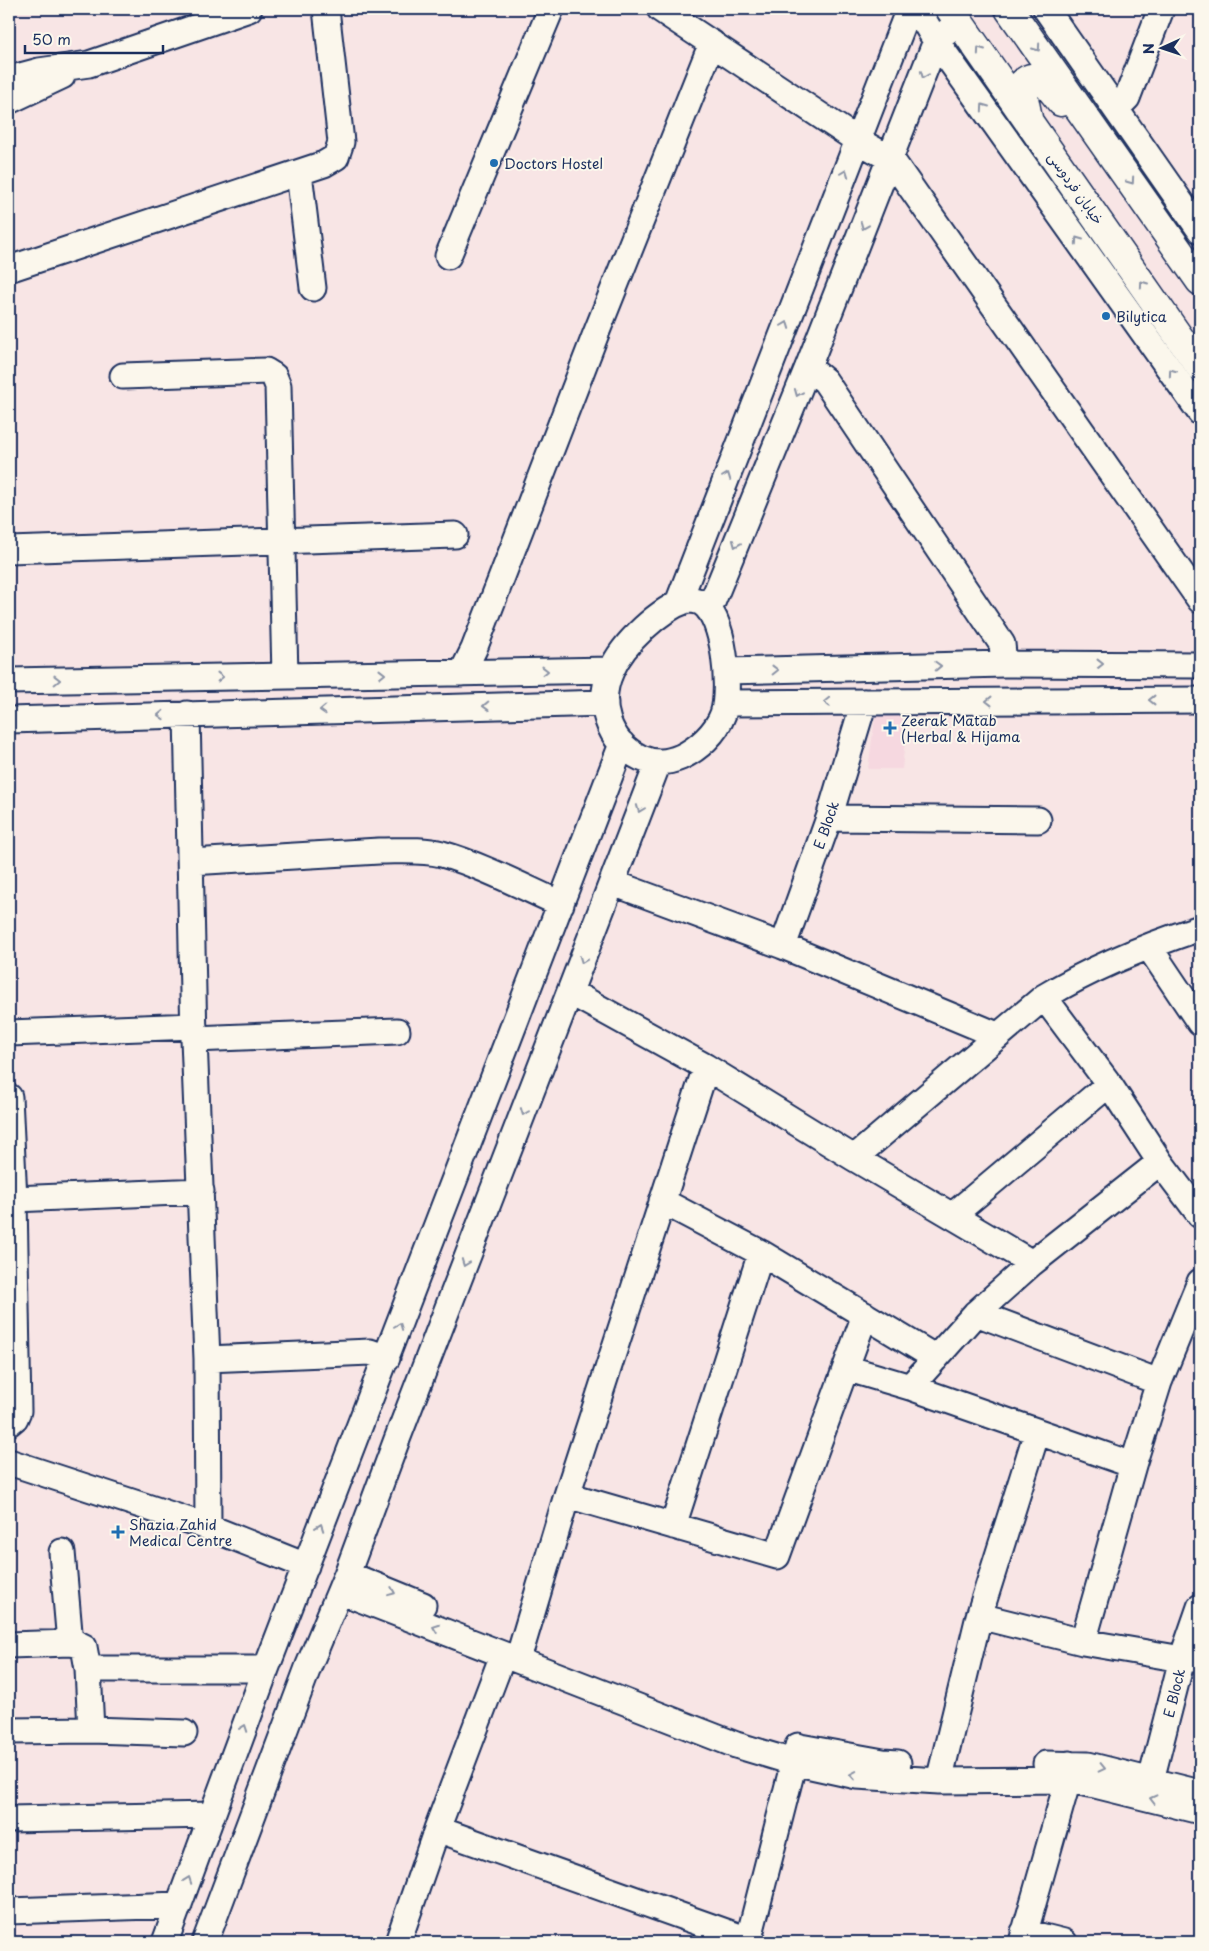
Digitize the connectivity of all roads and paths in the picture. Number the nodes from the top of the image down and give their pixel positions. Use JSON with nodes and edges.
{"nodes":[{"id":1,"x":249,"y":9,"type":"edge"},
{"id":2,"x":326,"y":9,"type":"edge"},
{"id":3,"x":551,"y":9,"type":"edge"},
{"id":4,"x":660,"y":9,"type":"edge"},
{"id":5,"x":909,"y":9,"type":"edge"},
{"id":6,"x":917,"y":9,"type":"edge"},
{"id":7,"x":1009,"y":9,"type":"edge"},
{"id":8,"x":1046,"y":9,"type":"edge"},
{"id":9,"x":1161,"y":9,"type":"edge"},
{"id":10,"x":955,"y":15,"type":"edge"},
{"id":11,"x":936,"y":41,"type":"junction"},
{"id":12,"x":712,"y":43,"type":"junction"},
{"id":13,"x":89,"y":64,"type":"junction"},
{"id":14,"x":9,"y":79,"type":"edge"},
{"id":15,"x":9,"y":101,"type":"edge"},
{"id":16,"x":1116,"y":109,"type":"junction"},
{"id":17,"x":1028,"y":119,"type":"junction"},
{"id":18,"x":1094,"y":128,"type":"junction"},
{"id":19,"x":857,"y":140,"type":"junction"},
{"id":20,"x":891,"y":159,"type":"junction"},
{"id":21,"x":299,"y":172,"type":"junction"},
{"id":22,"x":1200,"y":230,"type":"edge"},
{"id":23,"x":448,"y":256,"type":"dead end"},
{"id":24,"x":9,"y":270,"type":"edge"},
{"id":25,"x":1200,"y":280,"type":"edge"},
{"id":26,"x":312,"y":288,"type":"dead end"},
{"id":27,"x":808,"y":367,"type":"junction"},
{"id":28,"x":1200,"y":367,"type":"edge"},
{"id":29,"x":123,"y":376,"type":"dead end"},
{"id":30,"x":1200,"y":412,"type":"edge"},
{"id":31,"x":455,"y":536,"type":"dead end"},
{"id":32,"x":281,"y":541,"type":"junction"},
{"id":33,"x":9,"y":550,"type":"edge"},
{"id":34,"x":1200,"y":600,"type":"edge"},
{"id":35,"x":678,"y":603,"type":"junction"},
{"id":36,"x":709,"y":610,"type":"junction"},
{"id":37,"x":1004,"y":664,"type":"junction"},
{"id":38,"x":1200,"y":665,"type":"edge"},
{"id":39,"x":611,"y":670,"type":"junction"},
{"id":40,"x":726,"y":671,"type":"junction"},
{"id":41,"x":462,"y":673,"type":"junction"},
{"id":42,"x":285,"y":676,"type":"junction"},
{"id":43,"x":9,"y":681,"type":"edge"},
{"id":44,"x":1200,"y":700,"type":"edge"},
{"id":45,"x":864,"y":702,"type":"junction"},
{"id":46,"x":604,"y":703,"type":"junction"},
{"id":47,"x":726,"y":703,"type":"junction"},
{"id":48,"x":187,"y":714,"type":"junction"},
{"id":49,"x":9,"y":720,"type":"edge"},
{"id":50,"x":622,"y":744,"type":"junction"},
{"id":51,"x":658,"y":763,"type":"junction"},
{"id":52,"x":829,"y":818,"type":"junction"},
{"id":53,"x":1038,"y":820,"type":"dead end"},
{"id":54,"x":192,"y":862,"type":"junction"},
{"id":55,"x":613,"y":883,"type":"junction"},
{"id":56,"x":561,"y":904,"type":"junction"},
{"id":57,"x":1200,"y":928,"type":"edge"},
{"id":58,"x":783,"y":946,"type":"junction"},
{"id":59,"x":1149,"y":947,"type":"junction"},
{"id":60,"x":570,"y":992,"type":"junction"},
{"id":61,"x":1044,"y":997,"type":"junction"},
{"id":62,"x":1200,"y":1023,"type":"edge"},
{"id":63,"x":397,"y":1031,"type":"dead end"},
{"id":64,"x":9,"y":1033,"type":"edge"},
{"id":65,"x":194,"y":1033,"type":"junction"},
{"id":66,"x":996,"y":1035,"type":"junction"},
{"id":67,"x":706,"y":1067,"type":"junction"},
{"id":68,"x":1109,"y":1084,"type":"junction"},
{"id":69,"x":9,"y":1097,"type":"edge"},
{"id":70,"x":854,"y":1158,"type":"junction"},
{"id":71,"x":1160,"y":1162,"type":"junction"},
{"id":72,"x":201,"y":1191,"type":"junction"},
{"id":73,"x":14,"y":1199,"type":"junction"},
{"id":74,"x":662,"y":1201,"type":"junction"},
{"id":75,"x":953,"y":1215,"type":"junction"},
{"id":76,"x":1200,"y":1215,"type":"edge"},
{"id":77,"x":761,"y":1253,"type":"junction"},
{"id":78,"x":1032,"y":1263,"type":"junction"},
{"id":79,"x":1200,"y":1282,"type":"edge"},
{"id":80,"x":976,"y":1314,"type":"junction"},
{"id":81,"x":865,"y":1315,"type":"junction"},
{"id":82,"x":387,"y":1358,"type":"junction"},
{"id":83,"x":936,"y":1358,"type":"junction"},
{"id":84,"x":207,"y":1359,"type":"junction"},
{"id":85,"x":846,"y":1368,"type":"junction"},
{"id":86,"x":1159,"y":1382,"type":"junction"},
{"id":87,"x":910,"y":1387,"type":"junction"},
{"id":88,"x":9,"y":1423,"type":"edge"},
{"id":89,"x":360,"y":1424,"type":"junction"},
{"id":90,"x":1037,"y":1432,"type":"junction"},
{"id":91,"x":396,"y":1442,"type":"junction"},
{"id":92,"x":9,"y":1462,"type":"edge"},
{"id":93,"x":1133,"y":1465,"type":"junction"},
{"id":94,"x":335,"y":1487,"type":"junction"},
{"id":95,"x":567,"y":1495,"type":"junction"},
{"id":96,"x":374,"y":1503,"type":"junction"},
{"id":97,"x":673,"y":1526,"type":"junction"},
{"id":98,"x":208,"y":1527,"type":"junction"},
{"id":99,"x":62,"y":1552,"type":"dead end"},
{"id":100,"x":306,"y":1566,"type":"junction"},
{"id":101,"x":344,"y":1582,"type":"junction"},
{"id":102,"x":1200,"y":1607,"type":"edge"},
{"id":103,"x":979,"y":1616,"type":"junction"},
{"id":104,"x":1083,"y":1642,"type":"junction"},
{"id":105,"x":70,"y":1643,"type":"junction"},
{"id":106,"x":9,"y":1645,"type":"edge"},
{"id":107,"x":512,"y":1650,"type":"junction"},
{"id":108,"x":1191,"y":1659,"type":"edge"},
{"id":109,"x":270,"y":1660,"type":"junction"},
{"id":110,"x":309,"y":1664,"type":"junction"},
{"id":111,"x":88,"y":1668,"type":"junction"},
{"id":112,"x":91,"y":1730,"type":"junction"},
{"id":113,"x":9,"y":1731,"type":"edge"},
{"id":114,"x":184,"y":1733,"type":"dead end"},
{"id":115,"x":795,"y":1754,"type":"junction"},
{"id":116,"x":1069,"y":1772,"type":"junction"},
{"id":117,"x":941,"y":1773,"type":"junction"},
{"id":118,"x":1152,"y":1780,"type":"junction"},
{"id":119,"x":1200,"y":1793,"type":"edge"},
{"id":120,"x":1200,"y":1811,"type":"edge"},
{"id":121,"x":212,"y":1815,"type":"junction"},
{"id":122,"x":9,"y":1820,"type":"edge"},
{"id":123,"x":437,"y":1829,"type":"junction"},
{"id":124,"x":178,"y":1904,"type":"junction"},
{"id":125,"x":9,"y":1911,"type":"edge"},
{"id":126,"x":1023,"y":1937,"type":"edge"},
{"id":127,"x":165,"y":1942,"type":"edge"},
{"id":128,"x":205,"y":1942,"type":"edge"},
{"id":129,"x":398,"y":1942,"type":"edge"},
{"id":130,"x":750,"y":1942,"type":"edge"},
{"id":131,"x":1064,"y":1942,"type":"edge"}],
"edges":[{"from":1,"to":13,"type":"street"},
{"from":2,"to":21,"type":"street"},
{"from":3,"to":23,"type":"street"},
{"from":4,"to":12,"type":"street"},
{"from":5,"to":19,"type":"street"},
{"from":6,"to":11,"type":"street"},
{"from":7,"to":18,"type":"main road","one_way":true},
{"from":8,"to":16,"type":"street"},
{"from":9,"to":16,"type":"street"},
{"from":10,"to":11,"type":"street"},
{"from":17,"to":10,"type":"main road","name":"خیابان فردوسی","one_way":true},
{"from":11,"to":20,"type":"street","one_way":true},
{"from":30,"to":11,"type":"street","one_way":true},
{"from":12,"to":19,"type":"street"},
{"from":12,"to":41,"type":"street"},
{"from":13,"to":14,"type":"street"},
{"from":13,"to":15,"type":"street"},
{"from":16,"to":22,"type":"street"},
{"from":17,"to":18,"type":"main road"},
{"from":28,"to":17,"type":"main road","name":"خیابان فردوسی","one_way":true},
{"from":18,"to":25,"type":"main road","one_way":true},
{"from":19,"to":20,"type":"street"},
{"from":35,"to":19,"type":"street","one_way":true},
{"from":20,"to":27,"type":"street","one_way":true},
{"from":20,"to":34,"type":"street"},
{"from":21,"to":24,"type":"street"},
{"from":21,"to":26,"type":"street"},
{"from":27,"to":36,"type":"street","one_way":true},
{"from":27,"to":37,"type":"street"},
{"from":29,"to":32,"type":"street"},
{"from":31,"to":32,"type":"street"},
{"from":32,"to":33,"type":"street"},
{"from":32,"to":42,"type":"street"},
{"from":35,"to":36,"type":"street"},
{"from":35,"to":39,"type":"street"},
{"from":36,"to":40,"type":"street"},
{"from":37,"to":38,"type":"street","one_way":true},
{"from":40,"to":37,"type":"street","one_way":true},
{"from":41,"to":39,"type":"street","one_way":true},
{"from":39,"to":46,"type":"street"},
{"from":40,"to":47,"type":"street"},
{"from":42,"to":41,"type":"street","one_way":true},
{"from":43,"to":42,"type":"street","one_way":true},
{"from":44,"to":45,"type":"street","one_way":true},
{"from":45,"to":47,"type":"street","one_way":true},
{"from":45,"to":52,"type":"street","name":"E Block"},
{"from":46,"to":48,"type":"street","one_way":true},
{"from":46,"to":50,"type":"street"},
{"from":47,"to":51,"type":"street"},
{"from":48,"to":49,"type":"street","one_way":true},
{"from":48,"to":54,"type":"street"},
{"from":50,"to":51,"type":"street"},
{"from":50,"to":56,"type":"street"},
{"from":51,"to":55,"type":"street","one_way":true},
{"from":52,"to":53,"type":"street"},
{"from":52,"to":58,"type":"street","name":"E Block"},
{"from":54,"to":56,"type":"street"},
{"from":54,"to":65,"type":"street"},
{"from":55,"to":58,"type":"street"},
{"from":55,"to":60,"type":"street","one_way":true},
{"from":82,"to":56,"type":"street","one_way":true},
{"from":57,"to":59,"type":"street"},
{"from":58,"to":66,"type":"street"},
{"from":59,"to":61,"type":"street"},
{"from":59,"to":62,"type":"street"},
{"from":60,"to":67,"type":"street"},
{"from":60,"to":91,"type":"street","one_way":true},
{"from":61,"to":66,"type":"street"},
{"from":61,"to":68,"type":"street"},
{"from":63,"to":65,"type":"street"},
{"from":64,"to":65,"type":"street"},
{"from":65,"to":72,"type":"street"},
{"from":66,"to":70,"type":"street"},
{"from":67,"to":70,"type":"street"},
{"from":67,"to":74,"type":"street"},
{"from":68,"to":71,"type":"street"},
{"from":68,"to":75,"type":"street"},
{"from":69,"to":73,"type":"street"},
{"from":70,"to":75,"type":"street"},
{"from":71,"to":76,"type":"street"},
{"from":71,"to":78,"type":"street"},
{"from":72,"to":73,"type":"street"},
{"from":72,"to":84,"type":"street"},
{"from":73,"to":88,"type":"street"},
{"from":74,"to":77,"type":"street"},
{"from":74,"to":95,"type":"street"},
{"from":75,"to":78,"type":"street"},
{"from":77,"to":81,"type":"street"},
{"from":77,"to":97,"type":"street"},
{"from":78,"to":80,"type":"street"},
{"from":79,"to":86,"type":"street"},
{"from":80,"to":83,"type":"street"},
{"from":80,"to":86,"type":"street"},
{"from":81,"to":83,"type":"street"},
{"from":81,"to":85,"type":"street"},
{"from":82,"to":84,"type":"street"},
{"from":82,"to":89,"type":"street"},
{"from":83,"to":87,"type":"street"},
{"from":84,"to":98,"type":"street"},
{"from":85,"to":87,"type":"street"},
{"from":85,"to":97,"type":"street"},
{"from":86,"to":93,"type":"street"},
{"from":87,"to":90,"type":"street"},
{"from":89,"to":91,"type":"street"},
{"from":89,"to":94,"type":"street"},
{"from":90,"to":93,"type":"street"},
{"from":90,"to":103,"type":"street"},
{"from":91,"to":96,"type":"street"},
{"from":92,"to":98,"type":"street"},
{"from":93,"to":104,"type":"street"},
{"from":94,"to":96,"type":"street"},
{"from":100,"to":94,"type":"street","one_way":true},
{"from":95,"to":97,"type":"street"},
{"from":95,"to":107,"type":"street"},
{"from":96,"to":101,"type":"street"},
{"from":98,"to":100,"type":"street"},
{"from":99,"to":105,"type":"street"},
{"from":100,"to":109,"type":"street"},
{"from":101,"to":107,"type":"street"},
{"from":101,"to":110,"type":"street"},
{"from":102,"to":108,"type":"street","name":"E Block"},
{"from":103,"to":104,"type":"street"},
{"from":103,"to":117,"type":"street"},
{"from":104,"to":108,"type":"street"},
{"from":105,"to":106,"type":"street"},
{"from":105,"to":111,"type":"street"},
{"from":107,"to":115,"type":"street"},
{"from":107,"to":123,"type":"street"},
{"from":108,"to":118,"type":"street","name":"E Block"},
{"from":109,"to":110,"type":"street"},
{"from":109,"to":111,"type":"street"},
{"from":121,"to":109,"type":"street","one_way":true},
{"from":110,"to":128,"type":"street"},
{"from":111,"to":112,"type":"street"},
{"from":112,"to":113,"type":"street"},
{"from":112,"to":114,"type":"street"},
{"from":115,"to":117,"type":"street"},
{"from":115,"to":130,"type":"street"},
{"from":116,"to":117,"type":"street"},
{"from":116,"to":118,"type":"street","one_way":true},
{"from":120,"to":116,"type":"street","one_way":true},
{"from":116,"to":126,"type":"street"},
{"from":118,"to":119,"type":"street"},
{"from":121,"to":122,"type":"street"},
{"from":124,"to":121,"type":"street","one_way":true},
{"from":123,"to":129,"type":"street"},
{"from":123,"to":130,"type":"street"},
{"from":124,"to":125,"type":"street"},
{"from":124,"to":127,"type":"street"},
{"from":126,"to":131,"type":"street"}]}
